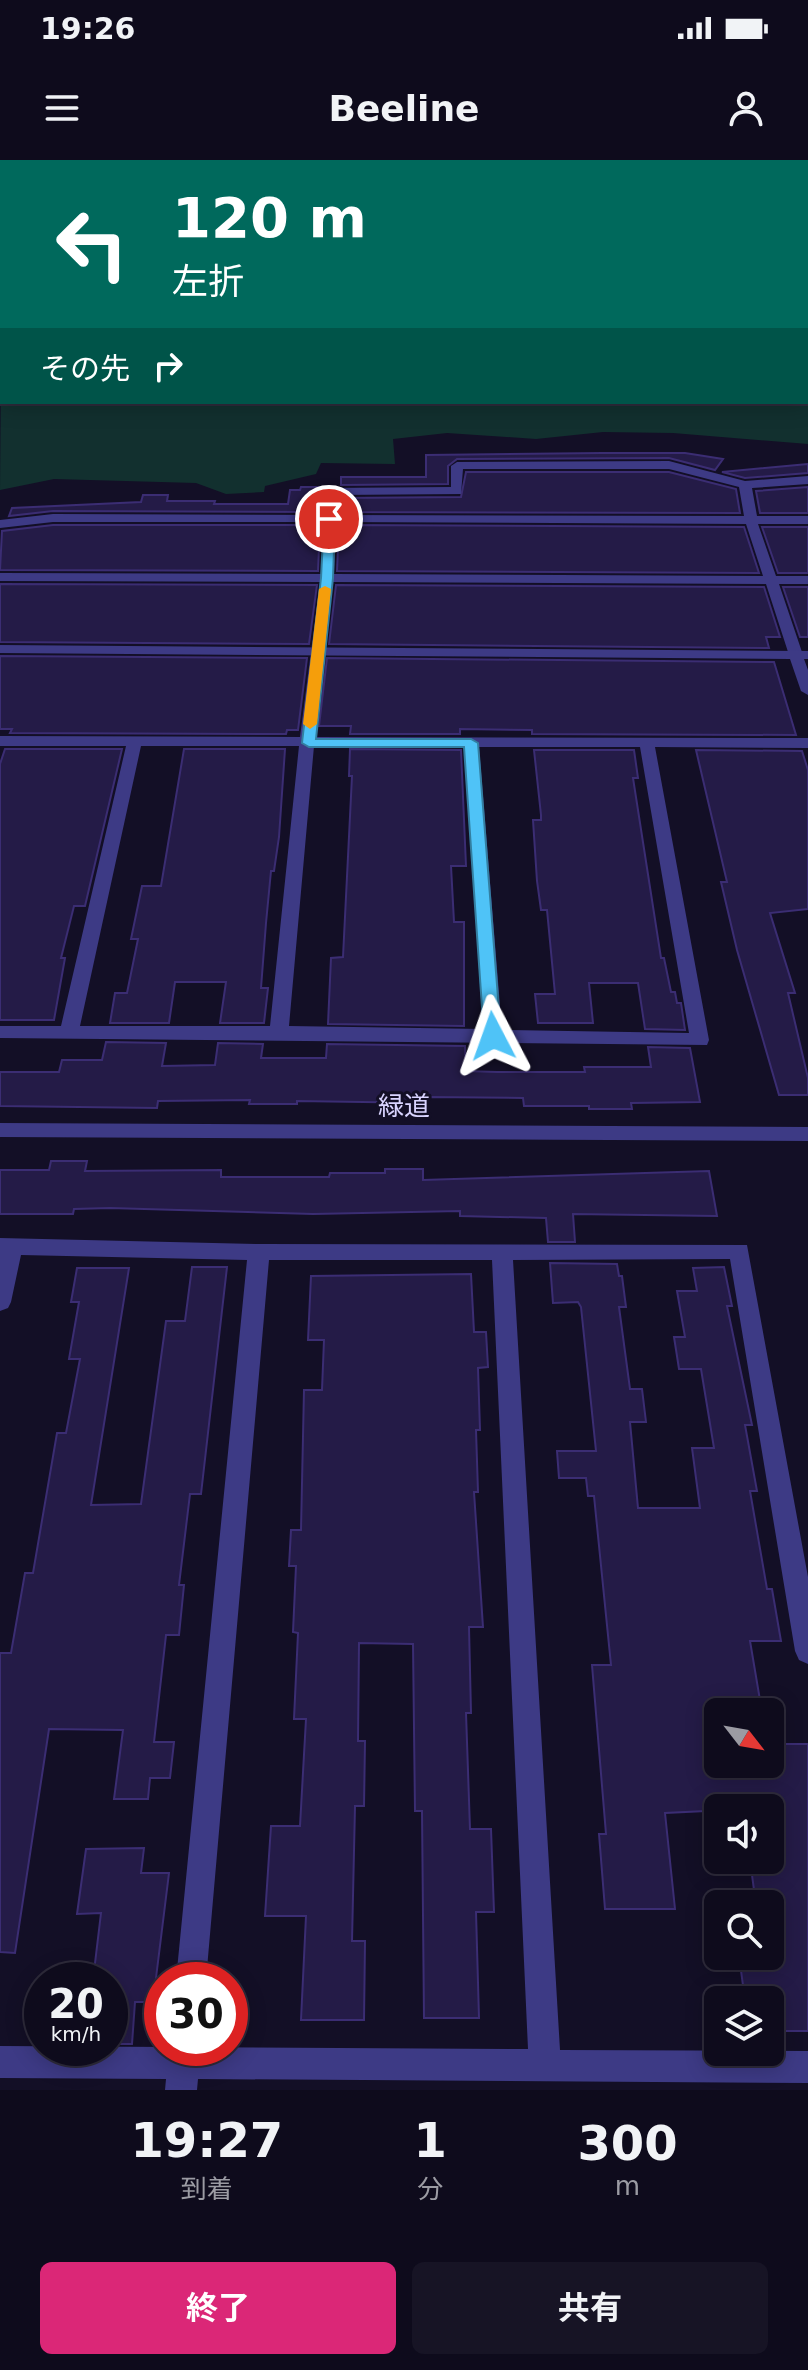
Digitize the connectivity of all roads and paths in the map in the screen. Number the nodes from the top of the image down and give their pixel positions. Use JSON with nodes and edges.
{"nodes":[{"id":1,"x":808,"y":480,"type":"edge"},
{"id":2,"x":745,"y":485,"type":"junction"},
{"id":3,"x":329,"y":519,"type":"junction"},
{"id":4,"x":751,"y":520,"type":"junction"},
{"id":5,"x":808,"y":520,"type":"edge"},
{"id":6,"x":0,"y":524,"type":"edge"},
{"id":7,"x":0,"y":577,"type":"edge"},
{"id":8,"x":327,"y":578,"type":"junction"},
{"id":9,"x":771,"y":580,"type":"junction"},
{"id":10,"x":808,"y":580,"type":"edge"},
{"id":11,"x":0,"y":649,"type":"edge"},
{"id":12,"x":316,"y":651,"type":"junction"},
{"id":13,"x":802,"y":655,"type":"edge"},
{"id":14,"x":808,"y":691,"type":"edge"},
{"id":15,"x":0,"y":741,"type":"edge"},
{"id":16,"x":134,"y":742,"type":"junction"},
{"id":17,"x":309,"y":743,"type":"junction"},
{"id":18,"x":471,"y":743,"type":"junction"},
{"id":19,"x":647,"y":743,"type":"junction"},
{"id":20,"x":808,"y":743,"type":"edge"},
{"id":21,"x":0,"y":1032,"type":"edge"},
{"id":22,"x":69,"y":1032,"type":"junction"},
{"id":23,"x":279,"y":1032,"type":"junction"},
{"id":24,"x":493,"y":1036,"type":"junction"},
{"id":25,"x":0,"y":1130,"type":"edge"},
{"id":26,"x":808,"y":1134,"type":"edge"},
{"id":27,"x":6,"y":1246,"type":"edge"},
{"id":28,"x":502,"y":1251,"type":"junction"},
{"id":29,"x":259,"y":1252,"type":"junction"},
{"id":30,"x":0,"y":1302,"type":"edge"},
{"id":31,"x":808,"y":1651,"type":"edge"},
{"id":32,"x":193,"y":1962,"type":"edge"},
{"id":33,"x":0,"y":2062,"type":"edge"},
{"id":34,"x":545,"y":2066,"type":"junction"},
{"id":35,"x":808,"y":2067,"type":"edge"},
{"id":36,"x":183,"y":2068,"type":"edge"}],
"edges":[{"from":1,"to":2,"type":"street"},
{"from":2,"to":3,"type":"street"},
{"from":2,"to":4,"type":"street"},
{"from":3,"to":4,"type":"street"},
{"from":3,"to":6,"type":"street"},
{"from":3,"to":8,"type":"street"},
{"from":4,"to":5,"type":"street"},
{"from":4,"to":9,"type":"street"},
{"from":7,"to":8,"type":"street"},
{"from":8,"to":9,"type":"street"},
{"from":8,"to":12,"type":"street"},
{"from":9,"to":10,"type":"street"},
{"from":9,"to":13,"type":"street"},
{"from":11,"to":12,"type":"street"},
{"from":12,"to":13,"type":"street"},
{"from":12,"to":17,"type":"street"},
{"from":13,"to":14,"type":"street"},
{"from":15,"to":16,"type":"street"},
{"from":16,"to":17,"type":"street"},
{"from":16,"to":22,"type":"street"},
{"from":17,"to":18,"type":"street"},
{"from":17,"to":23,"type":"street"},
{"from":18,"to":19,"type":"street"},
{"from":18,"to":24,"type":"street"},
{"from":19,"to":20,"type":"street"},
{"from":19,"to":24,"type":"street"},
{"from":21,"to":22,"type":"street"},
{"from":22,"to":23,"type":"street"},
{"from":23,"to":24,"type":"street"},
{"from":25,"to":26,"type":"street","name":"緑道"},
{"from":27,"to":29,"type":"street"},
{"from":27,"to":30,"type":"street"},
{"from":28,"to":29,"type":"street"},
{"from":28,"to":31,"type":"street"},
{"from":28,"to":34,"type":"street"},
{"from":29,"to":32,"type":"street"},
{"from":33,"to":36,"type":"street"},
{"from":34,"to":35,"type":"street"},
{"from":34,"to":36,"type":"street"}]}
